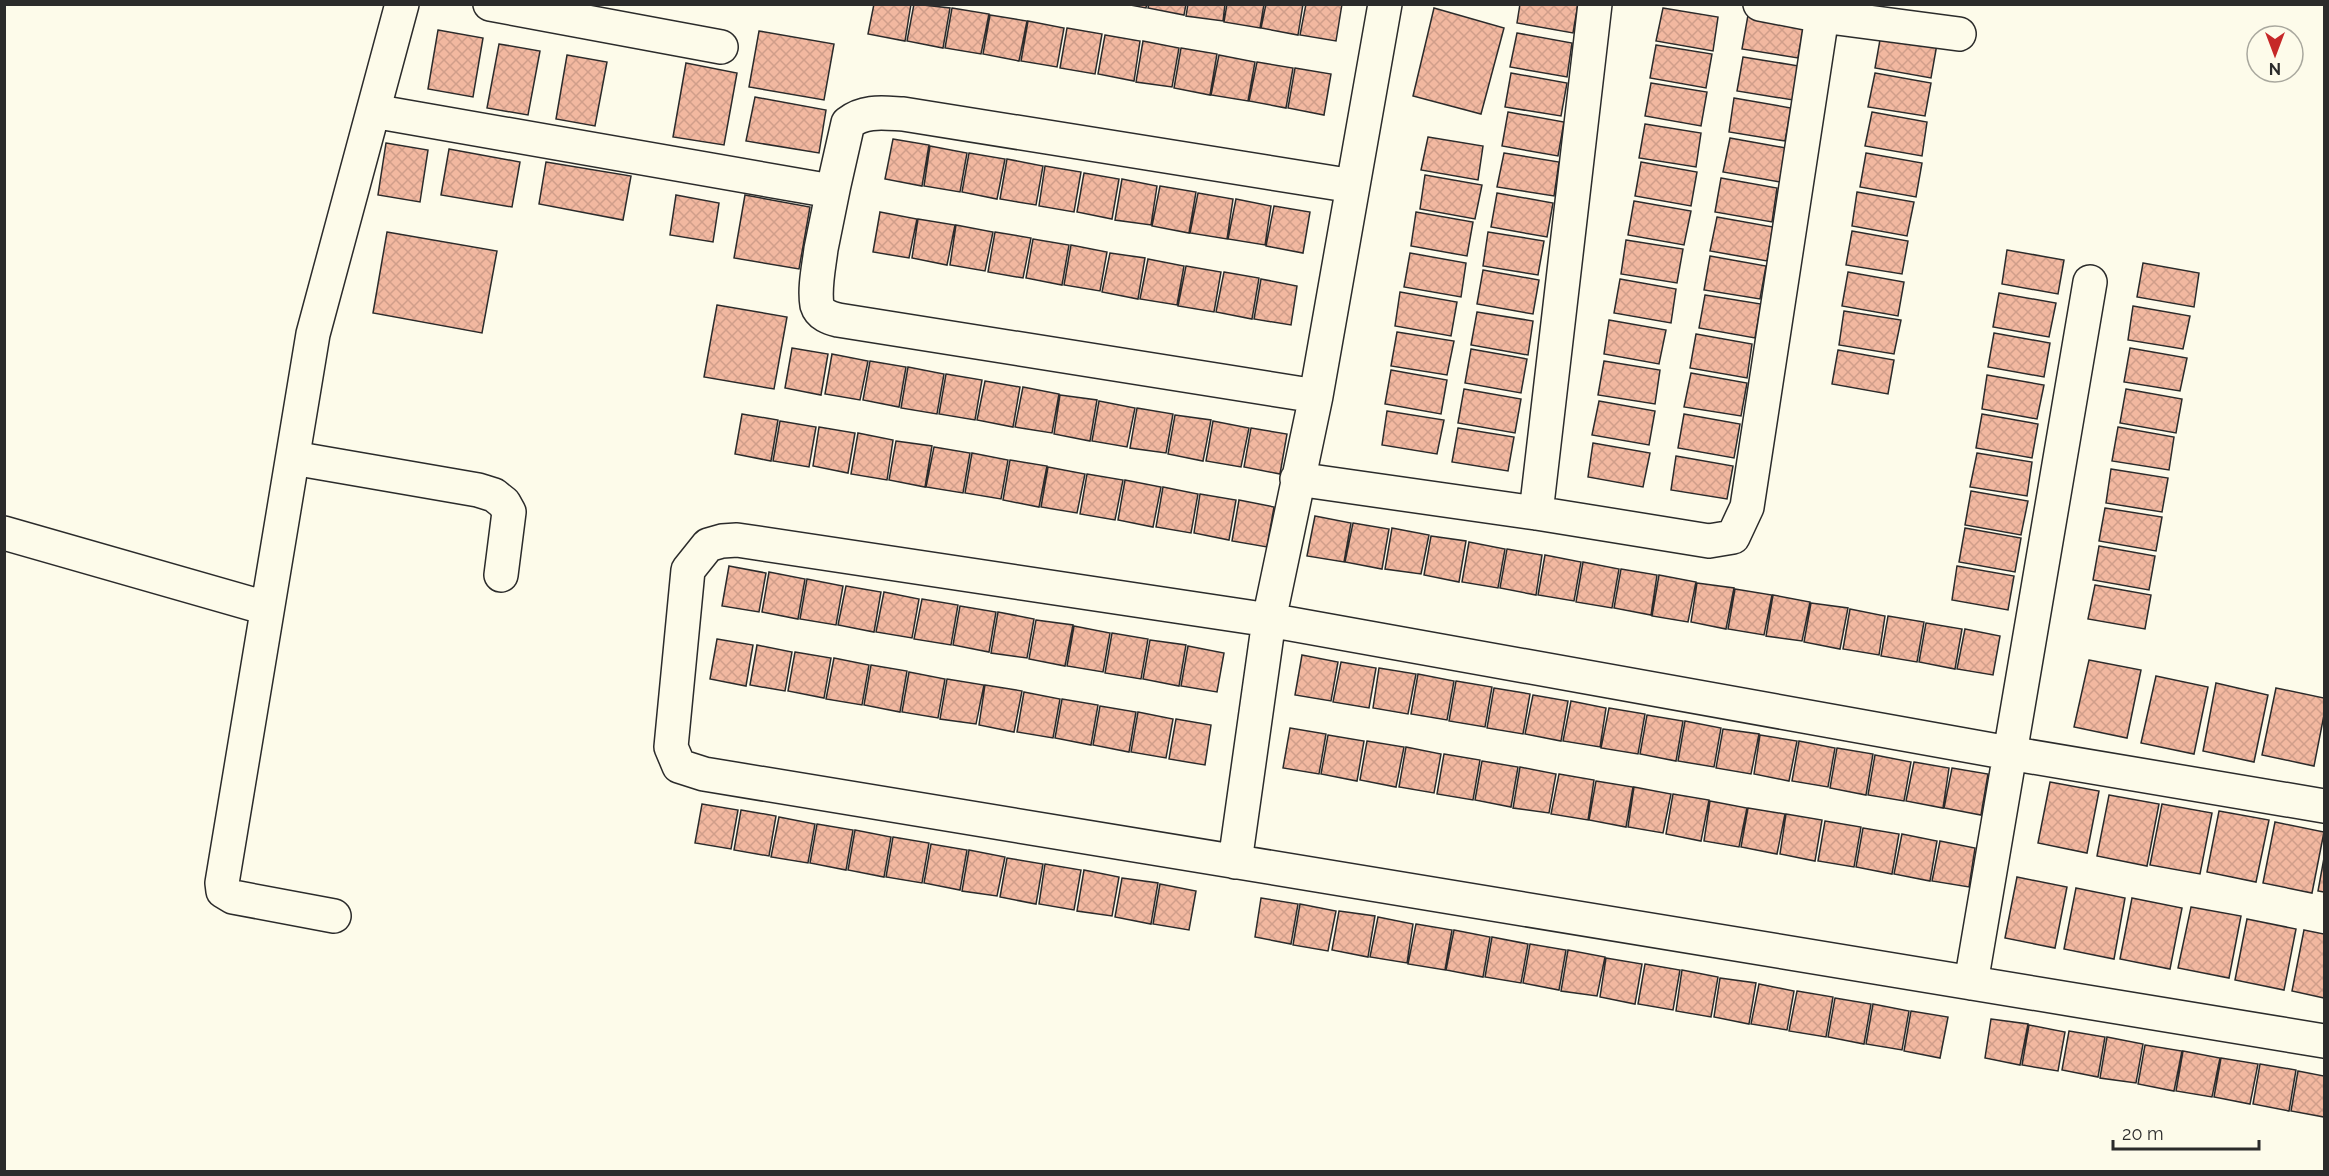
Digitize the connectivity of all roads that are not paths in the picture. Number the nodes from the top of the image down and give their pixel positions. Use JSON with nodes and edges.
{"nodes":[{"id":1,"x":402,"y":4,"type":"edge"},
{"id":2,"x":490,"y":4,"type":"edge"},
{"id":3,"x":1385,"y":4,"type":"edge"},
{"id":4,"x":1595,"y":4,"type":"edge"},
{"id":5,"x":1760,"y":4,"type":"edge"},
{"id":6,"x":1822,"y":16,"type":"junction"},
{"id":7,"x":1959,"y":34,"type":"dead end"},
{"id":8,"x":721,"y":47,"type":"dead end"},
{"id":9,"x":373,"y":111,"type":"junction"},
{"id":10,"x":1353,"y":186,"type":"junction"},
{"id":11,"x":831,"y":191,"type":"junction"},
{"id":12,"x":2090,"y":282,"type":"dead end"},
{"id":13,"x":1316,"y":396,"type":"junction"},
{"id":14,"x":293,"y":458,"type":"junction"},
{"id":15,"x":1297,"y":479,"type":"junction"},
{"id":16,"x":1536,"y":513,"type":"junction"},
{"id":17,"x":4,"y":532,"type":"edge"},
{"id":18,"x":501,"y":575,"type":"dead end"},
{"id":19,"x":266,"y":608,"type":"junction"},
{"id":20,"x":1269,"y":620,"type":"junction"},
{"id":21,"x":2009,"y":753,"type":"junction"},
{"id":22,"x":2325,"y":806,"type":"edge"},
{"id":23,"x":1235,"y":862,"type":"junction"},
{"id":24,"x":334,"y":916,"type":"dead end"},
{"id":25,"x":1971,"y":982,"type":"junction"},
{"id":26,"x":2325,"y":1041,"type":"edge"}],
"edges":[{"from":1,"to":9,"type":"street"},
{"from":2,"to":8,"type":"street"},
{"from":3,"to":10,"type":"street"},
{"from":4,"to":16,"type":"street"},
{"from":5,"to":6,"type":"street"},
{"from":6,"to":7,"type":"street"},
{"from":6,"to":16,"type":"street"},
{"from":9,"to":11,"type":"street"},
{"from":9,"to":14,"type":"street"},
{"from":10,"to":11,"type":"street"},
{"from":10,"to":13,"type":"street"},
{"from":11,"to":13,"type":"street"},
{"from":12,"to":21,"type":"street"},
{"from":13,"to":15,"type":"street"},
{"from":14,"to":18,"type":"street"},
{"from":14,"to":19,"type":"street"},
{"from":15,"to":16,"type":"street"},
{"from":15,"to":20,"type":"street"},
{"from":17,"to":19,"type":"street"},
{"from":19,"to":24,"type":"street"},
{"from":20,"to":21,"type":"street"},
{"from":20,"to":23,"type":"street"},
{"from":20,"to":23,"type":"street"},
{"from":21,"to":22,"type":"street"},
{"from":21,"to":25,"type":"street"},
{"from":23,"to":25,"type":"street"},
{"from":25,"to":26,"type":"street"}]}
